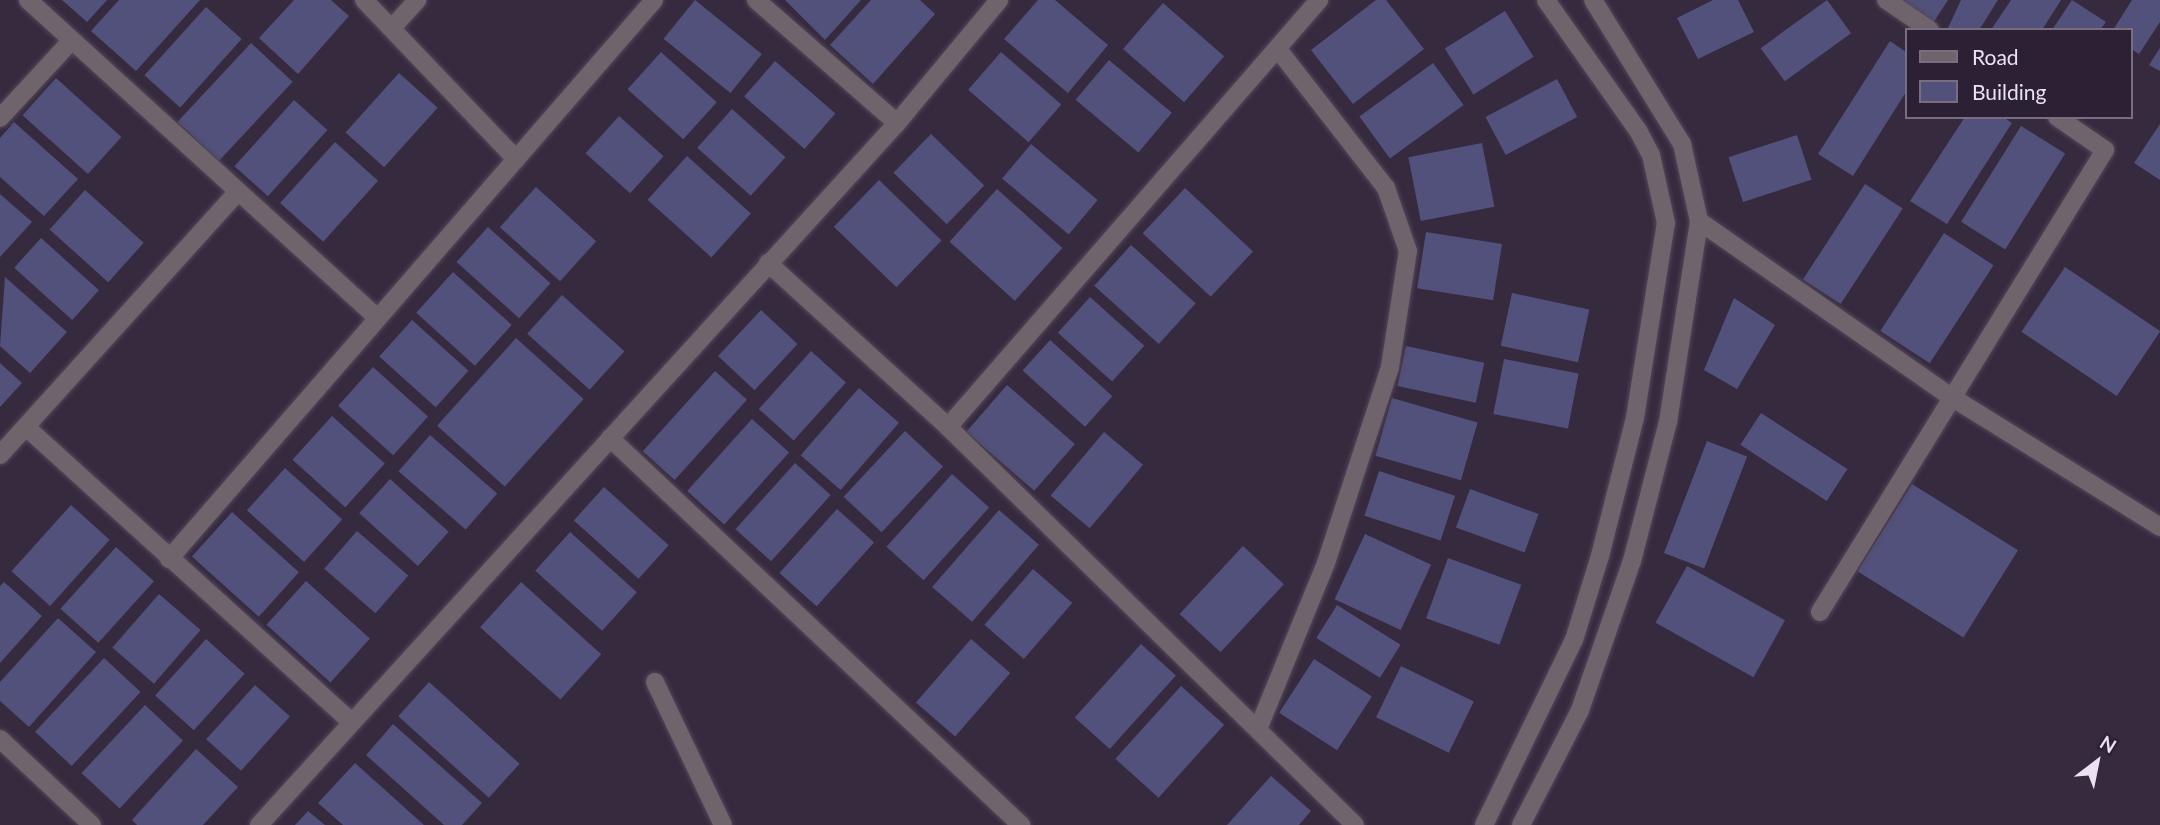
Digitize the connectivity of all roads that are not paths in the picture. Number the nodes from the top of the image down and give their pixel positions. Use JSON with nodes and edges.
{"nodes":[{"id":1,"x":28,"y":0,"type":"edge"},
{"id":2,"x":364,"y":0,"type":"edge"},
{"id":3,"x":417,"y":0,"type":"edge"},
{"id":4,"x":654,"y":0,"type":"edge"},
{"id":5,"x":756,"y":0,"type":"edge"},
{"id":6,"x":999,"y":0,"type":"edge"},
{"id":7,"x":1319,"y":0,"type":"edge"},
{"id":8,"x":1546,"y":0,"type":"edge"},
{"id":9,"x":1593,"y":0,"type":"edge"},
{"id":10,"x":1886,"y":0,"type":"edge"},
{"id":11,"x":392,"y":28,"type":"junction"},
{"id":12,"x":1927,"y":28,"type":"edge"},
{"id":13,"x":71,"y":41,"type":"junction"},
{"id":14,"x":1280,"y":52,"type":"junction"},
{"id":15,"x":0,"y":118,"type":"edge"},
{"id":16,"x":2060,"y":119,"type":"edge"},
{"id":17,"x":897,"y":123,"type":"junction"},
{"id":18,"x":516,"y":159,"type":"junction"},
{"id":19,"x":237,"y":192,"type":"junction"},
{"id":20,"x":1699,"y":221,"type":"junction"},
{"id":21,"x":768,"y":263,"type":"junction"},
{"id":22,"x":377,"y":318,"type":"junction"},
{"id":23,"x":1952,"y":398,"type":"junction"},
{"id":24,"x":26,"y":427,"type":"junction"},
{"id":25,"x":948,"y":427,"type":"junction"},
{"id":26,"x":610,"y":438,"type":"junction"},
{"id":27,"x":0,"y":455,"type":"edge"},
{"id":28,"x":2160,"y":527,"type":"edge"},
{"id":29,"x":169,"y":559,"type":"junction"},
{"id":30,"x":1820,"y":612,"type":"dead end"},
{"id":31,"x":655,"y":682,"type":"dead end"},
{"id":32,"x":350,"y":721,"type":"junction"},
{"id":33,"x":1258,"y":729,"type":"junction"},
{"id":34,"x":0,"y":739,"type":"edge"},
{"id":35,"x":1498,"y":803,"type":"junction"},
{"id":36,"x":1523,"y":822,"type":"edge"},
{"id":37,"x":92,"y":825,"type":"edge"},
{"id":38,"x":259,"y":825,"type":"edge"},
{"id":39,"x":723,"y":825,"type":"edge"},
{"id":40,"x":1021,"y":825,"type":"edge"},
{"id":41,"x":1355,"y":825,"type":"edge"},
{"id":42,"x":1484,"y":825,"type":"edge"}],
"edges":[{"from":1,"to":13,"type":"street"},
{"from":2,"to":11,"type":"street"},
{"from":3,"to":11,"type":"street"},
{"from":4,"to":18,"type":"street"},
{"from":5,"to":17,"type":"street"},
{"from":6,"to":17,"type":"street"},
{"from":7,"to":14,"type":"street"},
{"from":8,"to":35,"type":"street"},
{"from":9,"to":20,"type":"street"},
{"from":10,"to":12,"type":"street"},
{"from":11,"to":18,"type":"street"},
{"from":13,"to":15,"type":"street"},
{"from":13,"to":19,"type":"street"},
{"from":14,"to":25,"type":"street"},
{"from":14,"to":33,"type":"street"},
{"from":16,"to":23,"type":"street"},
{"from":17,"to":21,"type":"street"},
{"from":18,"to":22,"type":"street"},
{"from":19,"to":22,"type":"street"},
{"from":19,"to":24,"type":"street"},
{"from":20,"to":23,"type":"street"},
{"from":20,"to":36,"type":"street"},
{"from":21,"to":25,"type":"street"},
{"from":21,"to":26,"type":"street"},
{"from":22,"to":29,"type":"street"},
{"from":23,"to":28,"type":"street"},
{"from":23,"to":30,"type":"street"},
{"from":24,"to":27,"type":"street"},
{"from":24,"to":29,"type":"street"},
{"from":25,"to":33,"type":"street"},
{"from":26,"to":32,"type":"street"},
{"from":26,"to":40,"type":"street"},
{"from":29,"to":32,"type":"street"},
{"from":31,"to":39,"type":"street"},
{"from":32,"to":38,"type":"street"},
{"from":33,"to":41,"type":"street"},
{"from":34,"to":37,"type":"street"},
{"from":35,"to":36,"type":"street"},
{"from":35,"to":42,"type":"street"}]}
